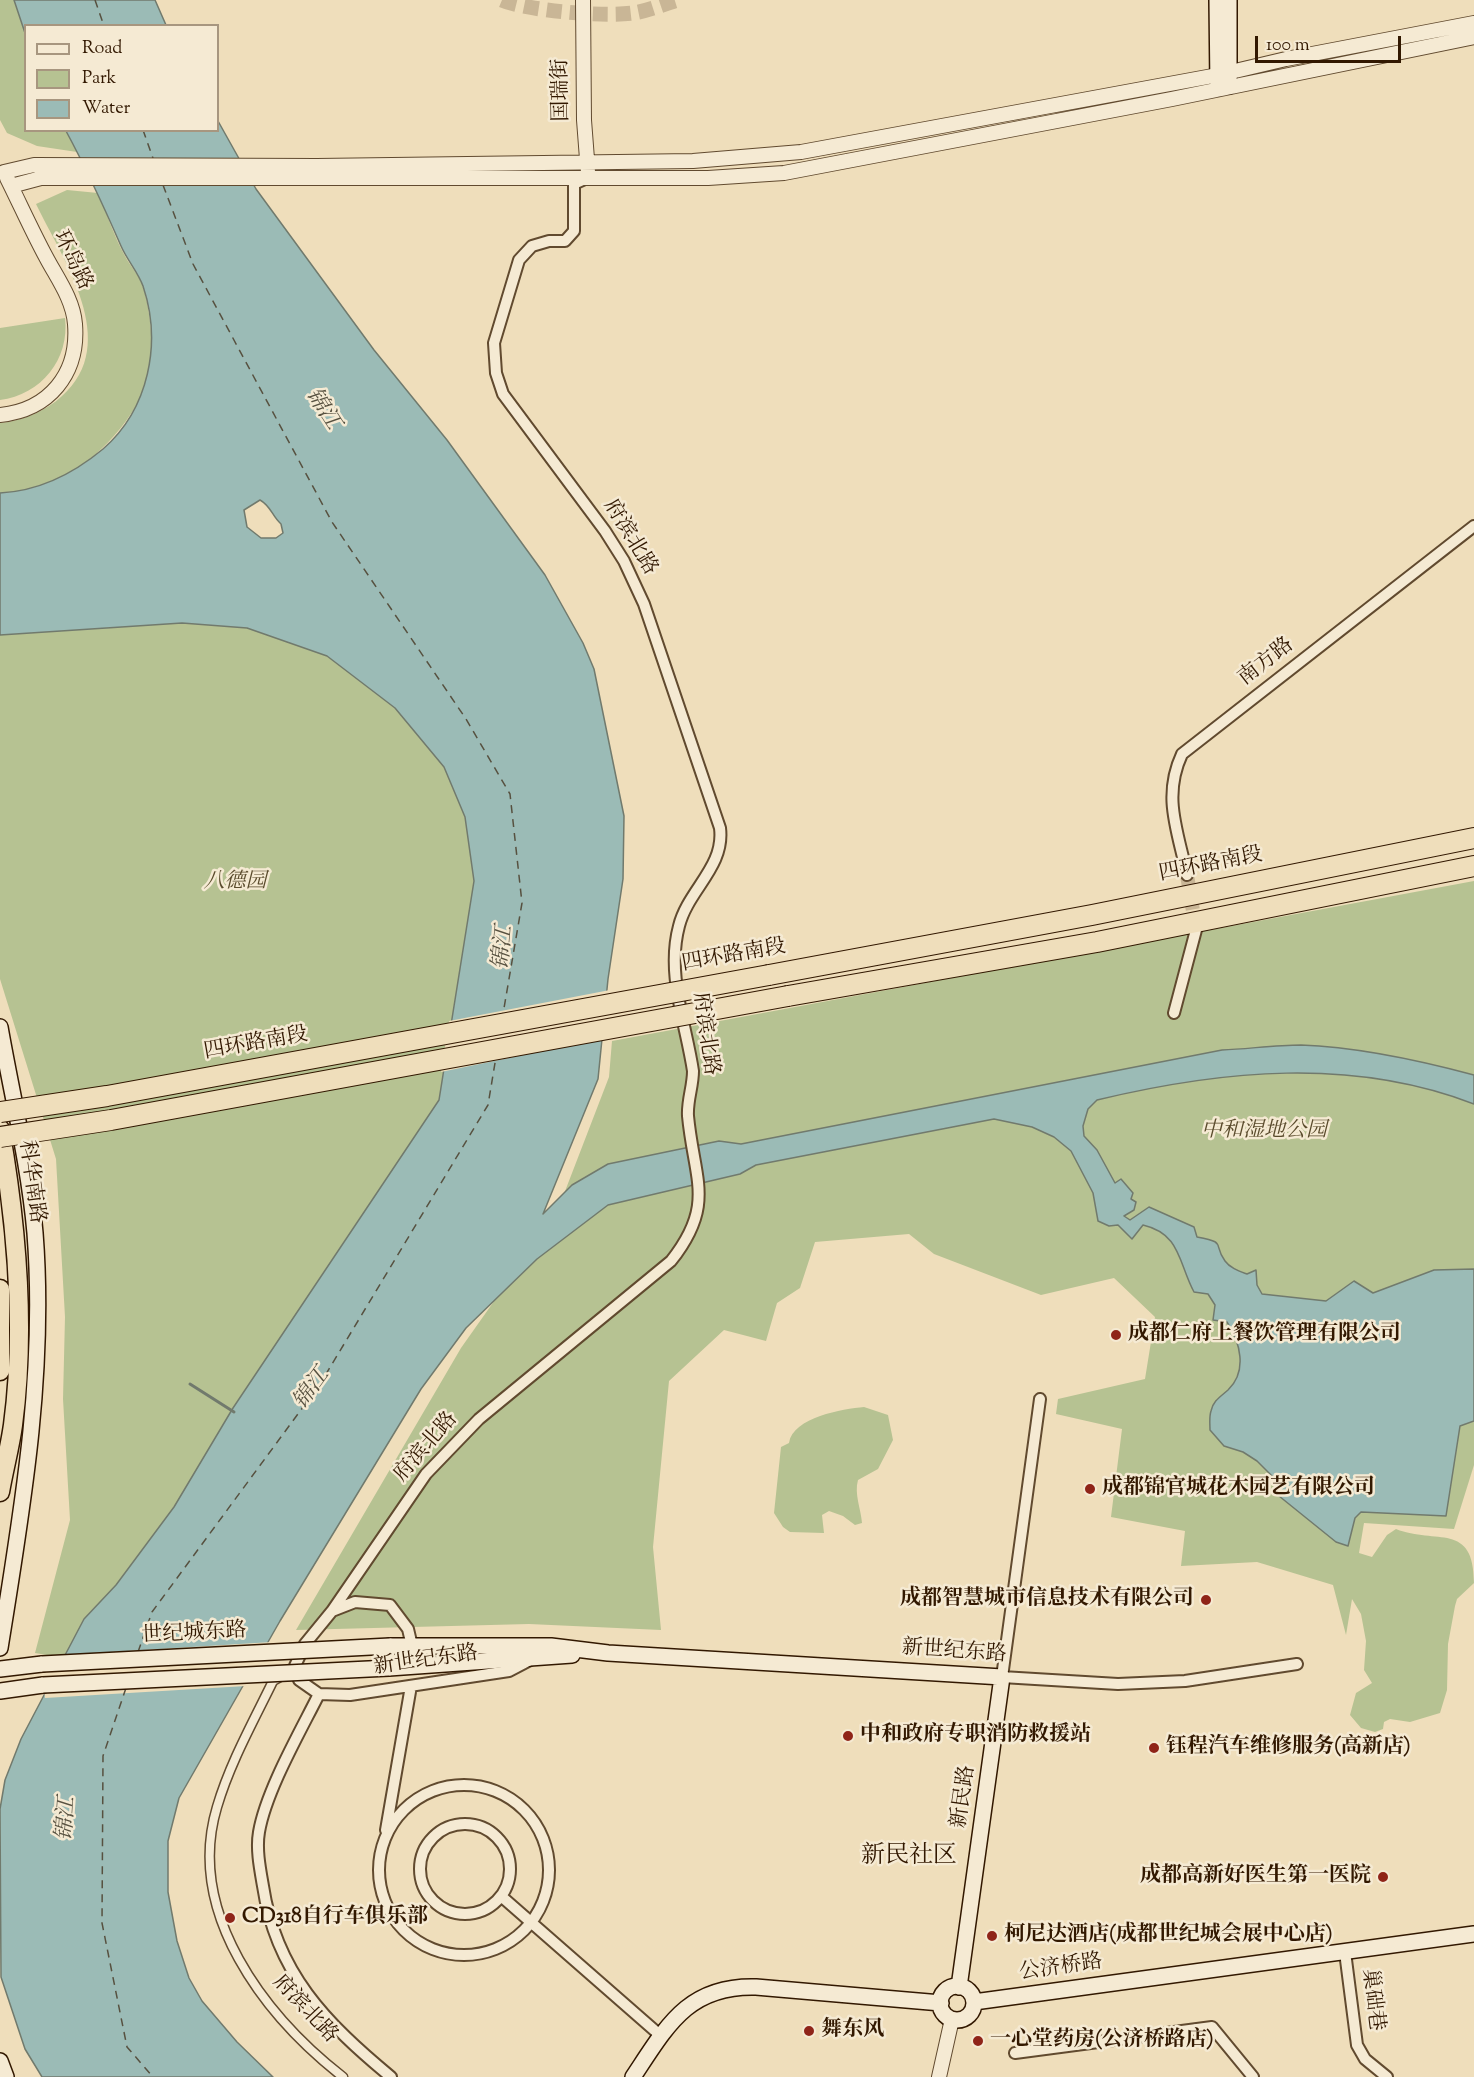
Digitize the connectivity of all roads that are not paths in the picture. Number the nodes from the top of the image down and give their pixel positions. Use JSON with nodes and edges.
{"nodes":[{"id":1,"x":583,"y":0,"type":"edge"},
{"id":2,"x":1217,"y":0,"type":"edge"},
{"id":3,"x":1229,"y":0,"type":"edge"},
{"id":4,"x":1474,"y":24,"type":"edge"},
{"id":5,"x":1474,"y":37,"type":"edge"},
{"id":6,"x":1223,"y":80,"type":"junction"},
{"id":7,"x":587,"y":164,"type":"junction"},
{"id":8,"x":2,"y":168,"type":"edge"},
{"id":9,"x":588,"y":178,"type":"junction"},
{"id":10,"x":11,"y":186,"type":"junction"},
{"id":11,"x":0,"y":415,"type":"edge"},
{"id":12,"x":1474,"y":526,"type":"edge"},
{"id":13,"x":1474,"y":838,"type":"edge"},
{"id":14,"x":1474,"y":866,"type":"edge"},
{"id":15,"x":1187,"y":875,"type":"tunnel mouth"},
{"id":16,"x":1196,"y":930,"type":"tunnel mouth"},
{"id":17,"x":1174,"y":1014,"type":"dead end"},
{"id":18,"x":0,"y":1028,"type":"edge"},
{"id":19,"x":0,"y":1064,"type":"edge"},
{"id":20,"x":10,"y":1087,"type":"junction"},
{"id":21,"x":0,"y":1112,"type":"edge"},
{"id":22,"x":0,"y":1129,"type":"edge"},
{"id":23,"x":0,"y":1137,"type":"edge"},
{"id":24,"x":0,"y":1289,"type":"edge"},
{"id":25,"x":0,"y":1365,"type":"edge"},
{"id":26,"x":1040,"y":1399,"type":"dead end"},
{"id":27,"x":0,"y":1492,"type":"edge"},
{"id":28,"x":332,"y":1611,"type":"junction"},
{"id":29,"x":390,"y":1646,"type":"joint"},
{"id":30,"x":412,"y":1646,"type":"junction"},
{"id":31,"x":0,"y":1648,"type":"edge"},
{"id":32,"x":608,"y":1653,"type":"junction"},
{"id":33,"x":536,"y":1657,"type":"junction"},
{"id":34,"x":1297,"y":1664,"type":"dead end"},
{"id":35,"x":295,"y":1666,"type":"junction"},
{"id":36,"x":389,"y":1668,"type":"joint"},
{"id":37,"x":0,"y":1669,"type":"edge"},
{"id":38,"x":1002,"y":1677,"type":"junction"},
{"id":39,"x":411,"y":1686,"type":"junction"},
{"id":40,"x":0,"y":1691,"type":"edge"},
{"id":41,"x":319,"y":1694,"type":"junction"},
{"id":42,"x":386,"y":1834,"type":"junction"},
{"id":43,"x":501,"y":1896,"type":"junction"},
{"id":44,"x":531,"y":1923,"type":"junction"},
{"id":45,"x":1474,"y":1934,"type":"edge"},
{"id":46,"x":1345,"y":1952,"type":"junction"},
{"id":47,"x":959,"y":1987,"type":"junction"},
{"id":48,"x":974,"y":2002,"type":"junction"},
{"id":49,"x":940,"y":2003,"type":"junction"},
{"id":50,"x":952,"y":2019,"type":"junction"},
{"id":51,"x":661,"y":2036,"type":"junction"},
{"id":52,"x":1015,"y":2053,"type":"dead end"},
{"id":53,"x":0,"y":2061,"type":"edge"},
{"id":54,"x":6,"y":2077,"type":"edge"},
{"id":55,"x":344,"y":2077,"type":"edge"},
{"id":56,"x":391,"y":2077,"type":"edge"},
{"id":57,"x":633,"y":2077,"type":"edge"},
{"id":58,"x":939,"y":2077,"type":"edge"},
{"id":59,"x":1253,"y":2077,"type":"edge"},
{"id":60,"x":1387,"y":2077,"type":"edge"}],
"edges":[{"from":1,"to":7,"type":"street","name":"国瑞街"},
{"from":2,"to":6,"type":"main road"},
{"from":3,"to":6,"type":"main road"},
{"from":4,"to":6,"type":"street"},
{"from":5,"to":6,"type":"street"},
{"from":6,"to":7,"type":"street"},
{"from":6,"to":9,"type":"street"},
{"from":7,"to":8,"type":"street"},
{"from":7,"to":9,"type":"street","name":"国瑞街"},
{"from":8,"to":10,"type":"street","name":"环岛路"},
{"from":9,"to":10,"type":"street"},
{"from":9,"to":28,"type":"street","name":"府滨北路"},
{"from":10,"to":11,"type":"street","name":"环岛路"},
{"from":12,"to":15,"type":"street","name":"南方路"},
{"from":13,"to":21,"type":"highway","name":"四环路南段","bridge":true},
{"from":14,"to":23,"type":"highway","bridge":true},
{"from":16,"to":17,"type":"street"},
{"from":18,"to":20,"type":"main road"},
{"from":19,"to":20,"type":"main road"},
{"from":20,"to":31,"type":"main road"},
{"from":22,"to":27,"type":"highway","name":"科华南路"},
{"from":24,"to":25,"type":"highway"},
{"from":26,"to":38,"type":"street","name":"新民路"},
{"from":28,"to":30,"type":"street"},
{"from":28,"to":35,"type":"street","name":"府滨北路"},
{"from":29,"to":30,"type":"main road","name":"新世纪东路"},
{"from":29,"to":37,"type":"main road","name":"世纪城东路","bridge":true},
{"from":30,"to":32,"type":"main road","name":"新世纪东路"},
{"from":32,"to":33,"type":"main road","name":"新世纪东路"},
{"from":32,"to":38,"type":"main road","name":"新世纪东路"},
{"from":33,"to":36,"type":"main road","name":"新世纪东路"},
{"from":33,"to":39,"type":"street","name":"新世纪东路"},
{"from":34,"to":38,"type":"street","name":"新世纪东路"},
{"from":35,"to":41,"type":"street"},
{"from":35,"to":55,"type":"street","name":"府滨北路"},
{"from":36,"to":40,"type":"main road","name":"世纪城东路","bridge":true},
{"from":38,"to":47,"type":"main road","name":"新民路"},
{"from":39,"to":41,"type":"street","name":"新世纪东路"},
{"from":39,"to":42,"type":"street"},
{"from":41,"to":56,"type":"street"},
{"from":42,"to":44,"type":"street"},
{"from":42,"to":44,"type":"street"},
{"from":43,"to":43,"type":"street"},
{"from":43,"to":44,"type":"street"},
{"from":44,"to":51,"type":"street"},
{"from":45,"to":46,"type":"main road","name":"公济桥路"},
{"from":46,"to":48,"type":"main road","name":"公济桥路"},
{"from":46,"to":60,"type":"street","name":"巢础巷"},
{"from":47,"to":48,"type":"main road"},
{"from":47,"to":49,"type":"main road"},
{"from":48,"to":50,"type":"main road"},
{"from":49,"to":50,"type":"main road"},
{"from":49,"to":51,"type":"main road"},
{"from":50,"to":58,"type":"street"},
{"from":51,"to":57,"type":"main road"},
{"from":52,"to":59,"type":"street"},
{"from":53,"to":54,"type":"main road"}]}
